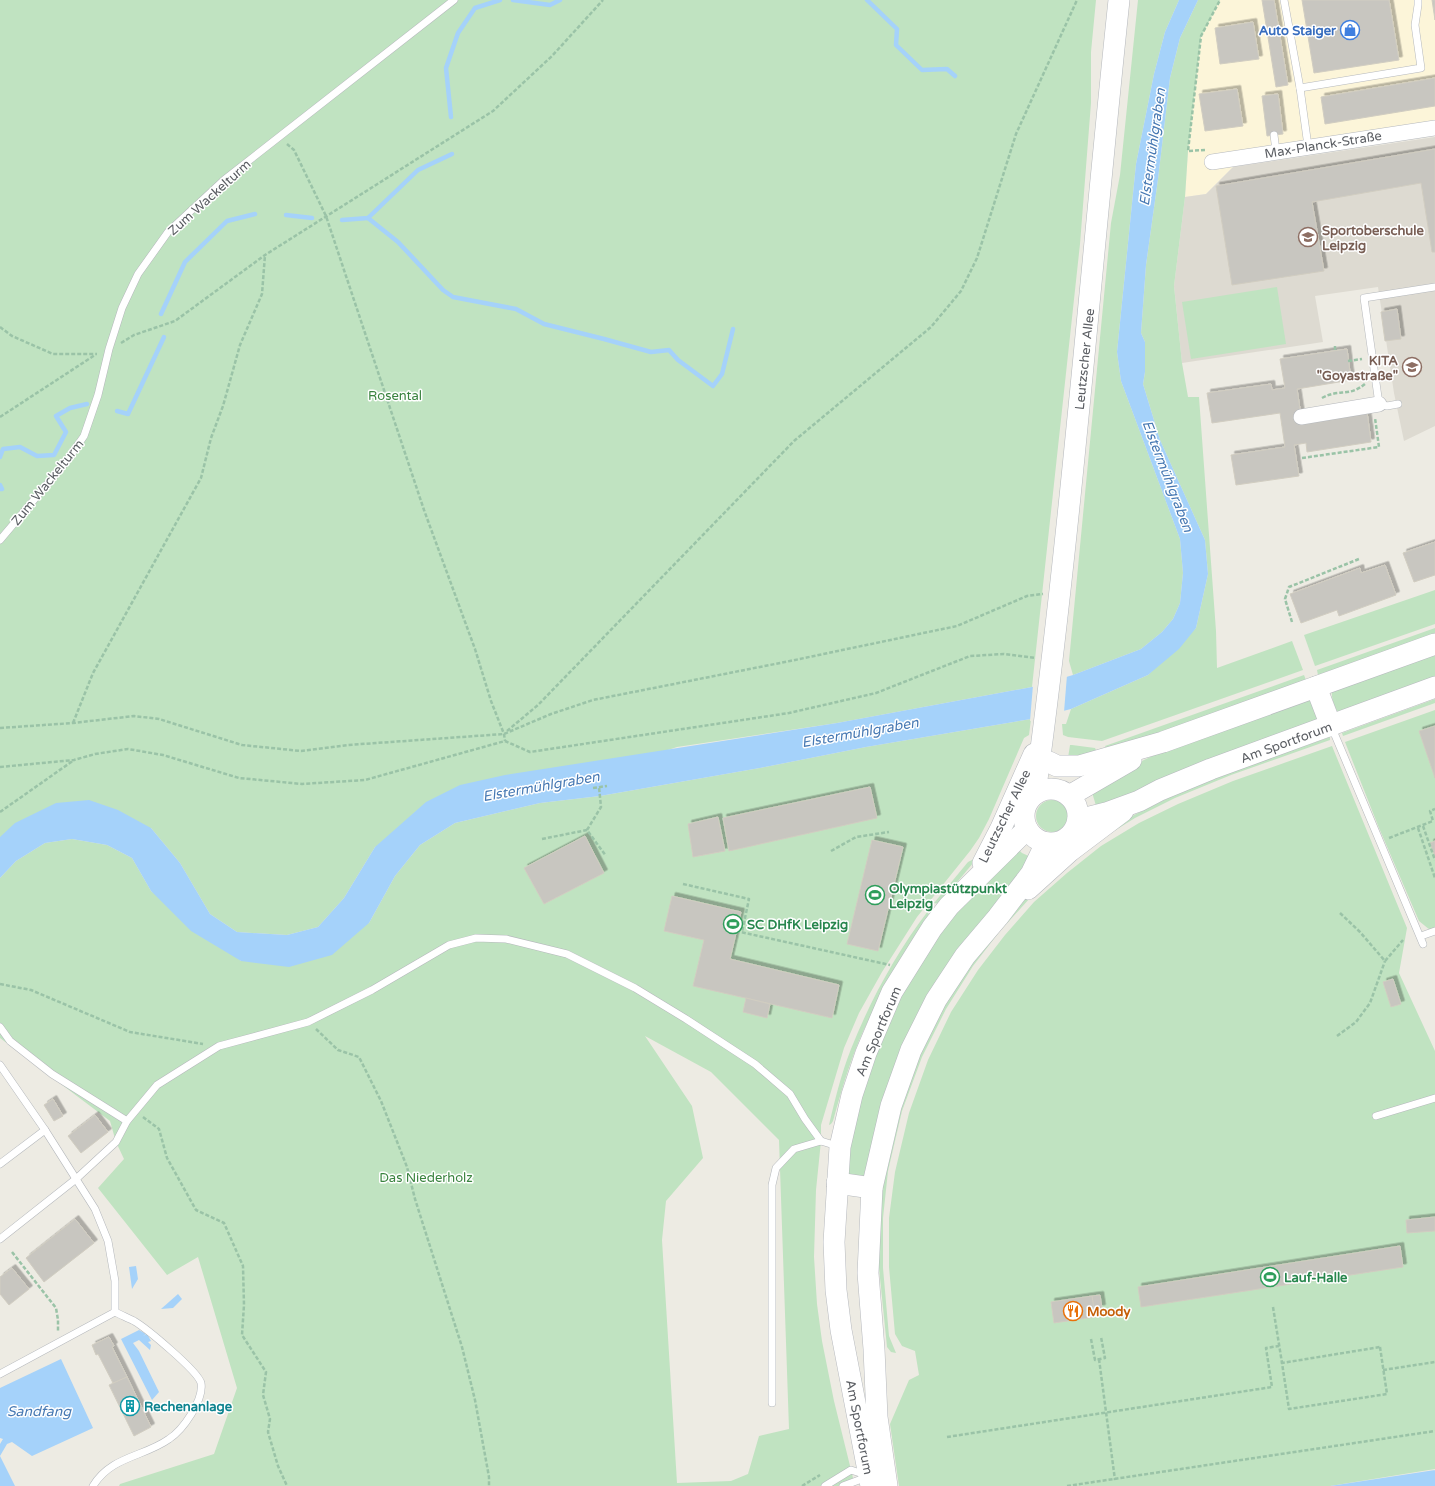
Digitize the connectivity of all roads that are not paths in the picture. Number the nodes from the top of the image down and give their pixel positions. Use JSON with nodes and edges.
{"nodes":[{"id":1,"x":454,"y":0,"type":"edge"},
{"id":2,"x":1119,"y":0,"type":"edge"},
{"id":3,"x":1284,"y":0,"type":"edge"},
{"id":4,"x":1418,"y":0,"type":"edge"},
{"id":5,"x":1300,"y":88,"type":"junction"},
{"id":6,"x":1435,"y":128,"type":"edge"},
{"id":7,"x":1274,"y":136,"type":"dead end"},
{"id":8,"x":1308,"y":146,"type":"junction"},
{"id":9,"x":1276,"y":151,"type":"junction"},
{"id":10,"x":1212,"y":162,"type":"road end"},
{"id":11,"x":1435,"y":287,"type":"edge"},
{"id":12,"x":1398,"y":404,"type":"dead end"},
{"id":13,"x":1376,"y":405,"type":"junction"},
{"id":14,"x":1308,"y":416,"type":"road end"},
{"id":15,"x":0,"y":540,"type":"edge"},
{"id":16,"x":1435,"y":644,"type":"edge"},
{"id":17,"x":1316,"y":687,"type":"junction"},
{"id":18,"x":1435,"y":687,"type":"edge"},
{"id":19,"x":1046,"y":718,"type":"junction"},
{"id":20,"x":1331,"y":726,"type":"junction"},
{"id":21,"x":1163,"y":742,"type":"junction"},
{"id":22,"x":1049,"y":762,"type":"junction"},
{"id":23,"x":1053,"y":793,"type":"junction"},
{"id":24,"x":1139,"y":801,"type":"junction"},
{"id":25,"x":1078,"y":820,"type":"junction"},
{"id":26,"x":1027,"y":829,"type":"junction"},
{"id":27,"x":1046,"y":843,"type":"junction"},
{"id":28,"x":949,"y":906,"type":"junction"},
{"id":29,"x":998,"y":917,"type":"junction"},
{"id":30,"x":1435,"y":931,"type":"edge"},
{"id":31,"x":1421,"y":936,"type":"junction"},
{"id":32,"x":1423,"y":944,"type":"dead end"},
{"id":33,"x":0,"y":1027,"type":"edge"},
{"id":34,"x":0,"y":1065,"type":"edge"},
{"id":35,"x":1435,"y":1098,"type":"edge"},
{"id":36,"x":1376,"y":1116,"type":"dead end"},
{"id":37,"x":127,"y":1121,"type":"junction"},
{"id":38,"x":44,"y":1130,"type":"junction"},
{"id":39,"x":830,"y":1144,"type":"junction"},
{"id":40,"x":0,"y":1164,"type":"edge"},
{"id":41,"x":76,"y":1179,"type":"junction"},
{"id":42,"x":837,"y":1183,"type":"junction"},
{"id":43,"x":872,"y":1188,"type":"junction"},
{"id":44,"x":0,"y":1239,"type":"edge"},
{"id":45,"x":115,"y":1312,"type":"junction"},
{"id":46,"x":861,"y":1368,"type":"junction"},
{"id":47,"x":0,"y":1374,"type":"edge"},
{"id":48,"x":772,"y":1403,"type":"dead end"},
{"id":49,"x":878,"y":1480,"type":"edge"},
{"id":50,"x":94,"y":1486,"type":"edge"},
{"id":51,"x":825,"y":1486,"type":"edge"},
{"id":52,"x":843,"y":1486,"type":"edge"}],
"edges":[{"from":1,"to":15,"type":"lane","name":"Zum Wackelturm"},
{"from":2,"to":19,"type":"main road","name":"Leutzscher Allee"},
{"from":3,"to":5,"type":"lane"},
{"from":4,"to":5,"type":"lane"},
{"from":5,"to":8,"type":"lane"},
{"from":6,"to":8,"type":"street","name":"Max-Planck-Straße"},
{"from":7,"to":9,"type":"lane"},
{"from":8,"to":9,"type":"street","name":"Max-Planck-Straße"},
{"from":9,"to":10,"type":"street","name":"Max-Planck-Straße"},
{"from":11,"to":13,"type":"lane"},
{"from":12,"to":13,"type":"lane"},
{"from":13,"to":14,"type":"street"},
{"from":16,"to":17,"type":"main road"},
{"from":17,"to":20,"type":"main road"},
{"from":17,"to":21,"type":"main road"},
{"from":18,"to":20,"type":"main road","name":"Am Sportforum"},
{"from":19,"to":22,"type":"main road","name":"Leutzscher Allee"},
{"from":19,"to":23,"type":"main road","name":"Leutzscher Allee"},
{"from":19,"to":28,"type":"main road","name":"Leutzscher Allee"},
{"from":20,"to":24,"type":"main road","name":"Am Sportforum"},
{"from":20,"to":31,"type":"lane"},
{"from":21,"to":22,"type":"main road"},
{"from":21,"to":23,"type":"main road"},
{"from":22,"to":23,"type":"main road","name":"Leutzscher Allee"},
{"from":23,"to":25,"type":"main road"},
{"from":23,"to":26,"type":"main road"},
{"from":24,"to":25,"type":"main road","name":"Am Sportforum"},
{"from":24,"to":29,"type":"main road","name":"Am Sportforum"},
{"from":25,"to":27,"type":"main road"},
{"from":26,"to":27,"type":"main road"},
{"from":26,"to":28,"type":"main road","name":"Am Sportforum"},
{"from":27,"to":29,"type":"main road","name":"Am Sportforum"},
{"from":28,"to":39,"type":"main road","name":"Am Sportforum"},
{"from":29,"to":43,"type":"main road","name":"Am Sportforum"},
{"from":30,"to":31,"type":"lane"},
{"from":31,"to":32,"type":"lane"},
{"from":33,"to":37,"type":"lane"},
{"from":34,"to":38,"type":"lane"},
{"from":35,"to":36,"type":"lane"},
{"from":37,"to":39,"type":"lane"},
{"from":37,"to":41,"type":"lane"},
{"from":38,"to":40,"type":"lane"},
{"from":38,"to":41,"type":"lane"},
{"from":39,"to":42,"type":"main road","name":"Am Sportforum"},
{"from":39,"to":48,"type":"lane"},
{"from":41,"to":44,"type":"lane"},
{"from":41,"to":45,"type":"lane"},
{"from":42,"to":43,"type":"main road"},
{"from":42,"to":46,"type":"main road","name":"Am Sportforum"},
{"from":43,"to":46,"type":"main road","name":"Am Sportforum"},
{"from":45,"to":47,"type":"lane"},
{"from":45,"to":50,"type":"lane"},
{"from":46,"to":49,"type":"main road","name":"Am Sportforum"},
{"from":49,"to":51,"type":"lane"},
{"from":49,"to":52,"type":"lane"}]}
